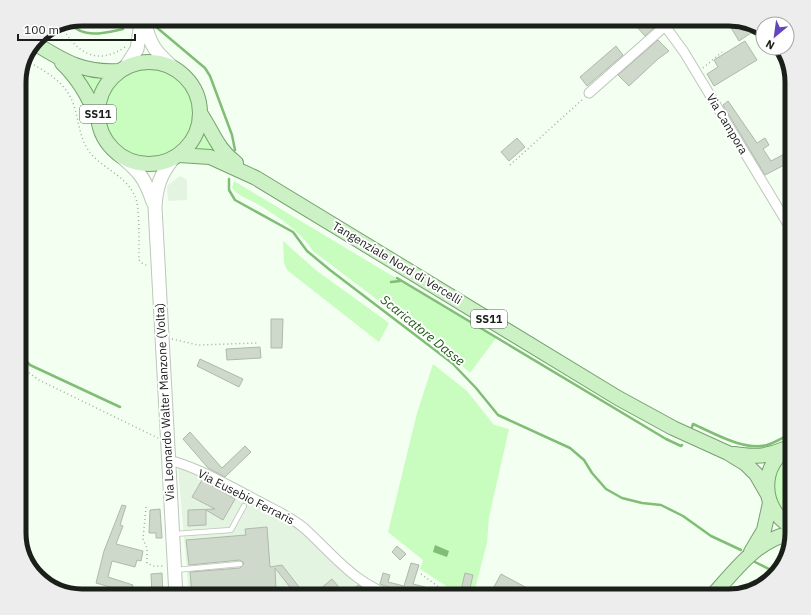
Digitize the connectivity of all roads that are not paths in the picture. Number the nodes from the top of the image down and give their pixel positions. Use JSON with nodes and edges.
{"nodes":[{"id":1,"x":142,"y":26,"type":"edge"},
{"id":2,"x":145,"y":26,"type":"edge"},
{"id":3,"x":658,"y":26,"type":"edge"},
{"id":4,"x":665,"y":26,"type":"edge"},
{"id":5,"x":40,"y":46,"type":"edge"},
{"id":6,"x":52,"y":54,"type":"junction"},
{"id":7,"x":122,"y":70,"type":"junction"},
{"id":8,"x":176,"y":70,"type":"junction"},
{"id":9,"x":589,"y":93,"type":"road end"},
{"id":10,"x":200,"y":113,"type":"junction"},
{"id":11,"x":97,"y":119,"type":"junction"},
{"id":12,"x":118,"y":155,"type":"junction"},
{"id":13,"x":175,"y":157,"type":"junction"},
{"id":14,"x":256,"y":178,"type":"junction"},
{"id":15,"x":155,"y":207,"type":"junction"},
{"id":16,"x":785,"y":219,"type":"edge"},
{"id":17,"x":785,"y":449,"type":"edge"},
{"id":18,"x":785,"y":451,"type":"edge"},
{"id":19,"x":728,"y":453,"type":"junction"},
{"id":20,"x":169,"y":460,"type":"junction"},
{"id":21,"x":768,"y":498,"type":"junction"},
{"id":22,"x":244,"y":506,"type":"dead end"},
{"id":23,"x":785,"y":522,"type":"edge"},
{"id":24,"x":173,"y":534,"type":"junction"},
{"id":25,"x":785,"y":536,"type":"edge"},
{"id":26,"x":750,"y":555,"type":"junction"},
{"id":27,"x":240,"y":564,"type":"dead end"},
{"id":28,"x":174,"y":568,"type":"junction"},
{"id":29,"x":176,"y":589,"type":"edge"},
{"id":30,"x":375,"y":589,"type":"edge"},
{"id":31,"x":718,"y":589,"type":"edge"}],
"edges":[{"from":1,"to":7,"type":"main road"},
{"from":2,"to":8,"type":"main road"},
{"from":3,"to":9,"type":"street"},
{"from":4,"to":16,"type":"street","name":"Via Campora"},
{"from":5,"to":6,"type":"main road","name":"Tangenziale Nord di Vercelli"},
{"from":6,"to":7,"type":"main road","name":"Tangenziale Nord di Vercelli"},
{"from":6,"to":11,"type":"main road","name":"Tangenziale Nord di Vercelli"},
{"from":7,"to":8,"type":"main road","name":"Tangenziale Nord di Vercelli"},
{"from":7,"to":11,"type":"main road","name":"Tangenziale Nord di Vercelli","number":"SS11"},
{"from":8,"to":10,"type":"main road","name":"Tangenziale Nord di Vercelli"},
{"from":10,"to":13,"type":"main road","name":"Tangenziale Nord di Vercelli"},
{"from":10,"to":14,"type":"main road","name":"Tangenziale Nord di Vercelli"},
{"from":11,"to":12,"type":"main road","name":"Tangenziale Nord di Vercelli","number":"SS11"},
{"from":12,"to":13,"type":"main road","name":"Tangenziale Nord di Vercelli","number":"SS11"},
{"from":12,"to":15,"type":"main road","name":"Via Leonardo Walter Manzone (Volta)"},
{"from":13,"to":14,"type":"main road","name":"Tangenziale Nord di Vercelli"},
{"from":13,"to":15,"type":"main road","name":"Via Leonardo Walter Manzone (Volta)"},
{"from":14,"to":19,"type":"main road","name":"Tangenziale Nord di Vercelli","number":"SS11"},
{"from":15,"to":20,"type":"main road","name":"Via Leonardo Walter Manzone (Volta)"},
{"from":17,"to":19,"type":"main road","name":"Tangenziale Nord di Vercelli"},
{"from":18,"to":21,"type":"main road"},
{"from":19,"to":21,"type":"main road","name":"Tangenziale Nord di Vercelli"},
{"from":20,"to":24,"type":"main road","name":"Via Leonardo Walter Manzone (Volta)"},
{"from":20,"to":30,"type":"street","name":"Via Eusebio Ferraris"},
{"from":21,"to":23,"type":"main road","name":"Tangenziale Nord di Vercelli"},
{"from":21,"to":26,"type":"main road"},
{"from":22,"to":24,"type":"lane"},
{"from":24,"to":28,"type":"main road","name":"Via Leonardo Walter Manzone (Volta)"},
{"from":25,"to":26,"type":"main road"},
{"from":26,"to":31,"type":"main road"},
{"from":27,"to":28,"type":"lane"},
{"from":28,"to":29,"type":"main road","name":"Via Leonardo Walter Manzone (Volta)"}]}
